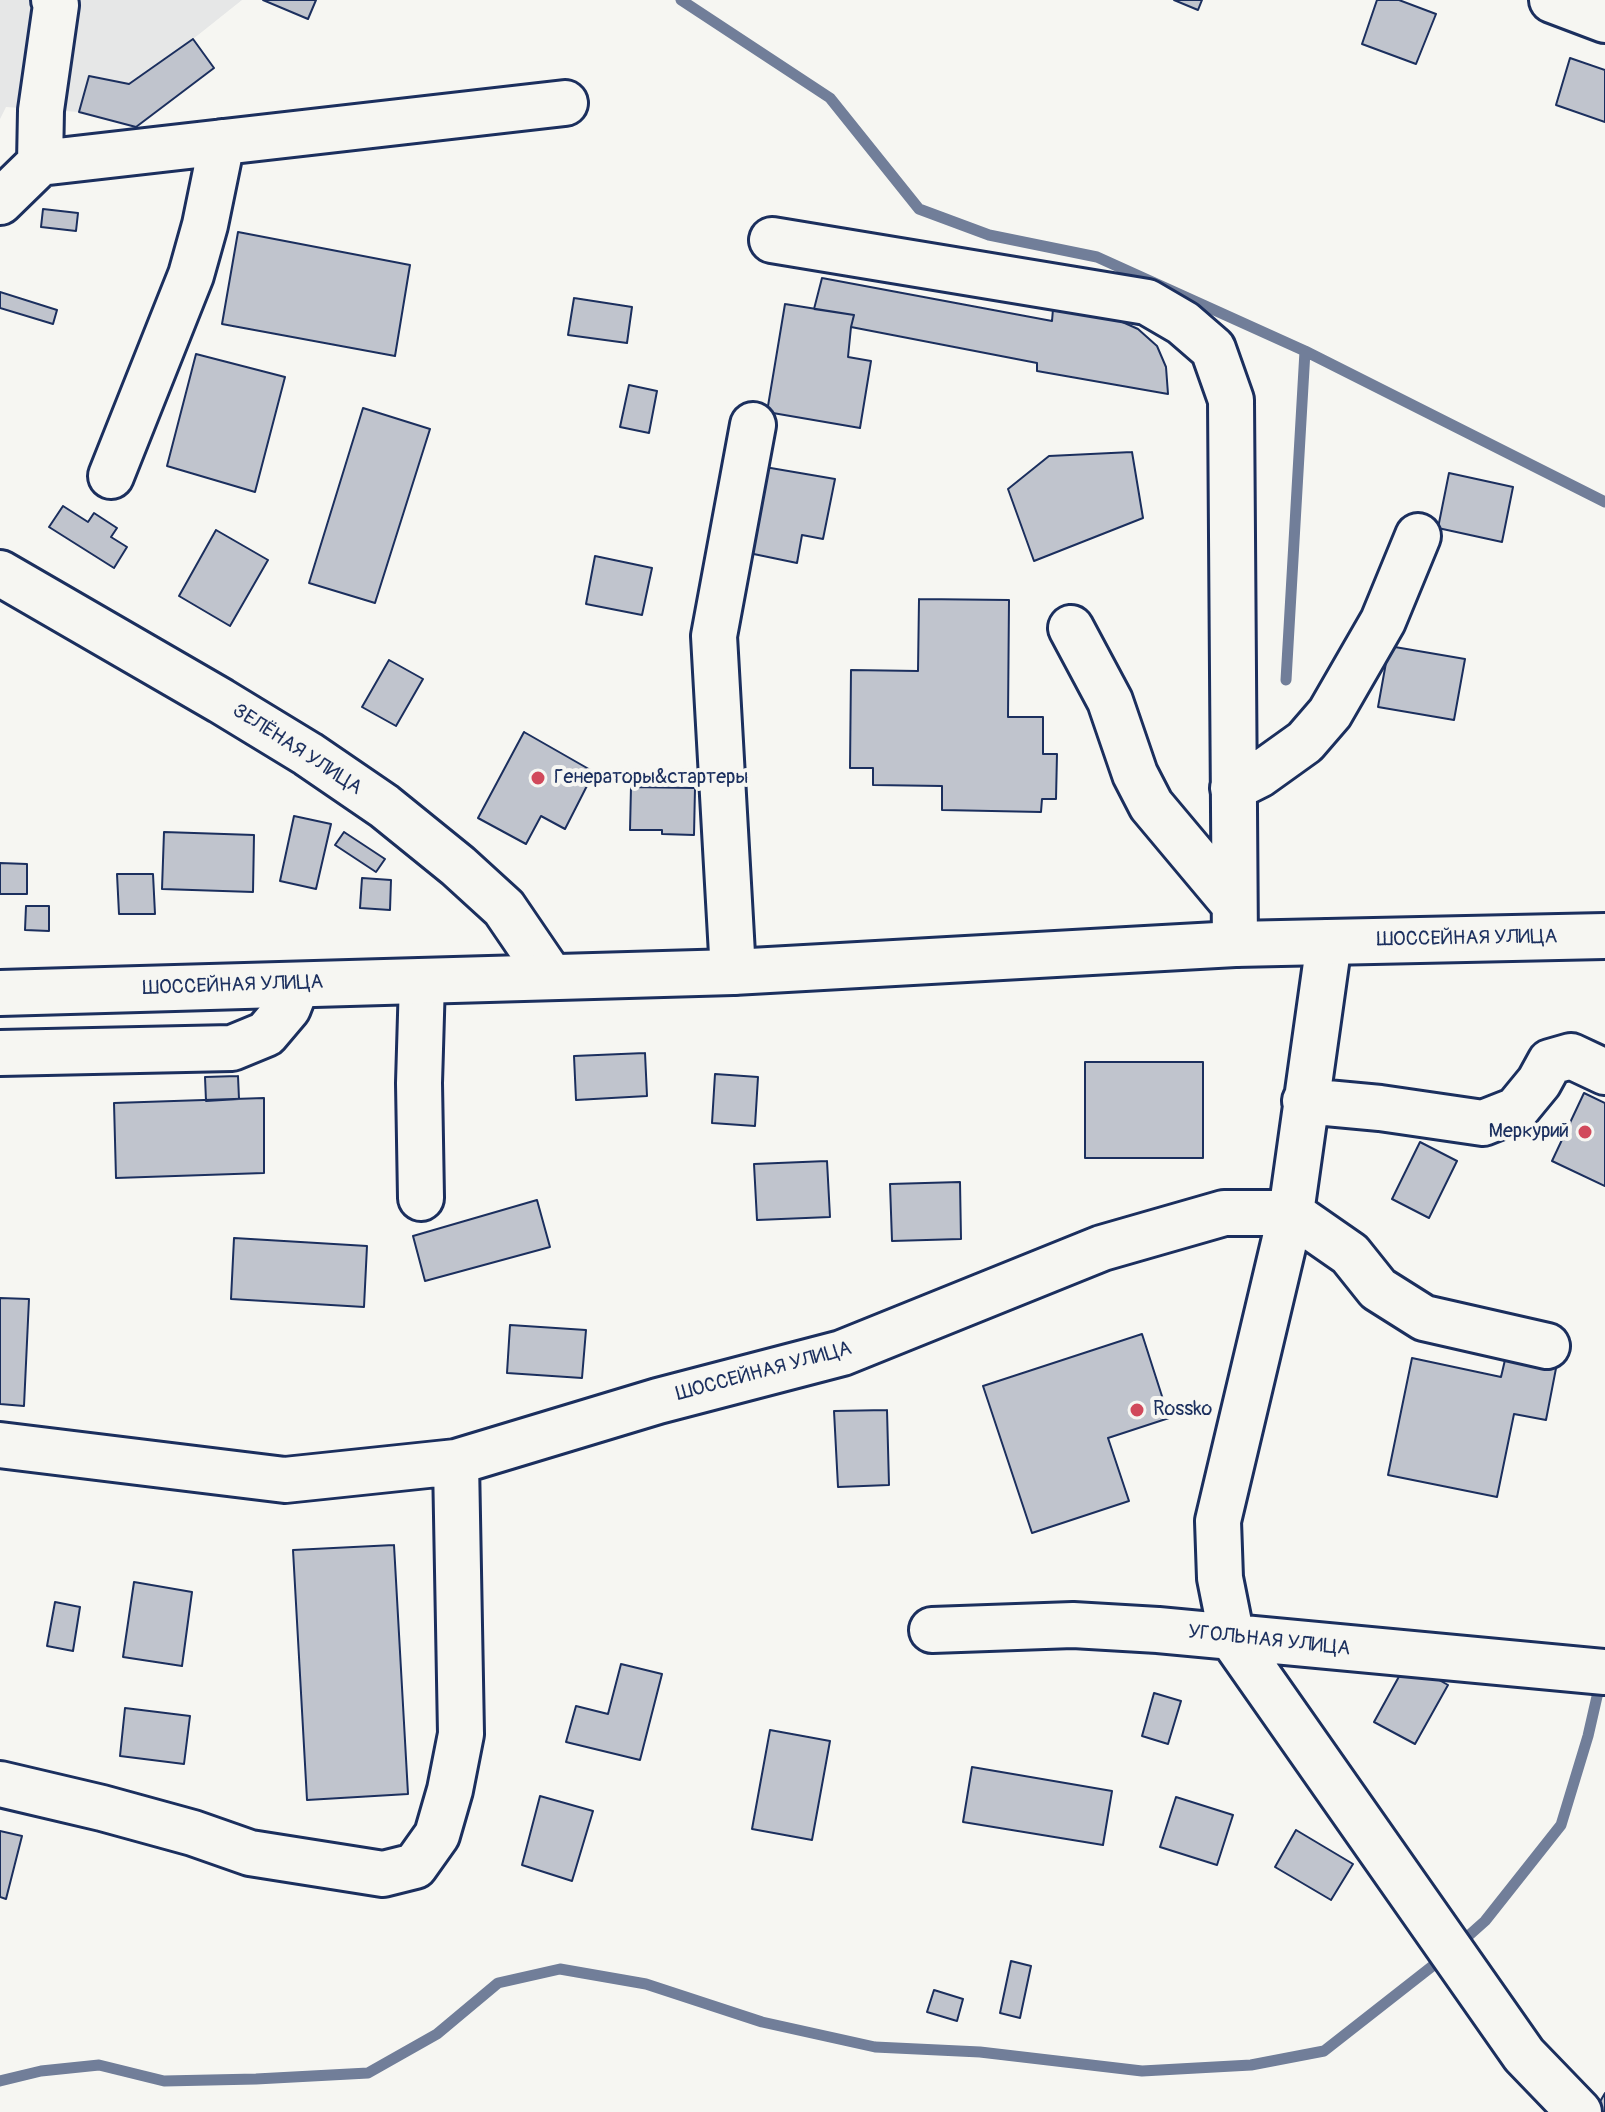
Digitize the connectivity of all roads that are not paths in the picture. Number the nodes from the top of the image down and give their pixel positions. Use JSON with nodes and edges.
{"nodes":[{"id":1,"x":54,"y":0,"type":"edge"},
{"id":2,"x":1552,"y":0,"type":"edge"},
{"id":3,"x":1605,"y":20,"type":"edge"},
{"id":4,"x":565,"y":103,"type":"dead end"},
{"id":5,"x":222,"y":142,"type":"junction"},
{"id":6,"x":40,"y":163,"type":"junction"},
{"id":7,"x":0,"y":202,"type":"edge"},
{"id":8,"x":772,"y":240,"type":"dead end"},
{"id":9,"x":753,"y":425,"type":"dead end"},
{"id":10,"x":111,"y":476,"type":"dead end"},
{"id":11,"x":1418,"y":536,"type":"dead end"},
{"id":12,"x":0,"y":573,"type":"edge"},
{"id":13,"x":1071,"y":628,"type":"dead end"},
{"id":14,"x":1233,"y":788,"type":"junction"},
{"id":15,"x":1234,"y":924,"type":"junction"},
{"id":16,"x":1605,"y":936,"type":"edge"},
{"id":17,"x":1329,"y":942,"type":"junction"},
{"id":18,"x":733,"y":972,"type":"junction"},
{"id":19,"x":551,"y":977,"type":"junction"},
{"id":20,"x":422,"y":981,"type":"junction"},
{"id":21,"x":297,"y":985,"type":"junction"},
{"id":22,"x":0,"y":993,"type":"edge"},
{"id":23,"x":0,"y":1053,"type":"edge"},
{"id":24,"x":1605,"y":1072,"type":"edge"},
{"id":25,"x":1305,"y":1101,"type":"junction"},
{"id":26,"x":421,"y":1198,"type":"dead end"},
{"id":27,"x":1291,"y":1213,"type":"junction"},
{"id":28,"x":1547,"y":1346,"type":"dead end"},
{"id":29,"x":0,"y":1445,"type":"edge"},
{"id":30,"x":456,"y":1462,"type":"junction"},
{"id":31,"x":932,"y":1630,"type":"dead end"},
{"id":32,"x":1232,"y":1638,"type":"junction"},
{"id":33,"x":1591,"y":1671,"type":"edge"},
{"id":34,"x":0,"y":1784,"type":"edge"},
{"id":35,"x":1579,"y":2112,"type":"edge"}],
"edges":[{"from":1,"to":6,"type":"street"},
{"from":2,"to":3,"type":"street"},
{"from":4,"to":5,"type":"street"},
{"from":5,"to":6,"type":"street"},
{"from":5,"to":10,"type":"street"},
{"from":6,"to":7,"type":"street"},
{"from":8,"to":14,"type":"street"},
{"from":9,"to":18,"type":"street"},
{"from":11,"to":14,"type":"street"},
{"from":12,"to":19,"type":"street","name":"ЗЕЛЁНАЯ УЛИЦА"},
{"from":13,"to":15,"type":"street"},
{"from":14,"to":15,"type":"street"},
{"from":15,"to":17,"type":"street","name":"ШОССЕЙНАЯ УЛИЦА"},
{"from":15,"to":18,"type":"street","name":"ШОССЕЙНАЯ УЛИЦА"},
{"from":16,"to":17,"type":"street","name":"ШОССЕЙНАЯ УЛИЦА"},
{"from":17,"to":25,"type":"street"},
{"from":18,"to":19,"type":"street","name":"ШОССЕЙНАЯ УЛИЦА"},
{"from":19,"to":20,"type":"street","name":"ШОССЕЙНАЯ УЛИЦА"},
{"from":20,"to":21,"type":"street","name":"ШОССЕЙНАЯ УЛИЦА"},
{"from":20,"to":26,"type":"street"},
{"from":21,"to":22,"type":"street","name":"ШОССЕЙНАЯ УЛИЦА"},
{"from":21,"to":23,"type":"street"},
{"from":24,"to":25,"type":"street"},
{"from":25,"to":27,"type":"street"},
{"from":27,"to":28,"type":"street"},
{"from":27,"to":30,"type":"street","name":"ШОССЕЙНАЯ УЛИЦА"},
{"from":27,"to":32,"type":"street"},
{"from":29,"to":30,"type":"street","name":"ШОССЕЙНАЯ УЛИЦА"},
{"from":30,"to":34,"type":"street"},
{"from":31,"to":32,"type":"street","name":"УГОЛЬНАЯ УЛИЦА"},
{"from":32,"to":33,"type":"street","name":"УГОЛЬНАЯ УЛИЦА"},
{"from":32,"to":35,"type":"street"}]}
